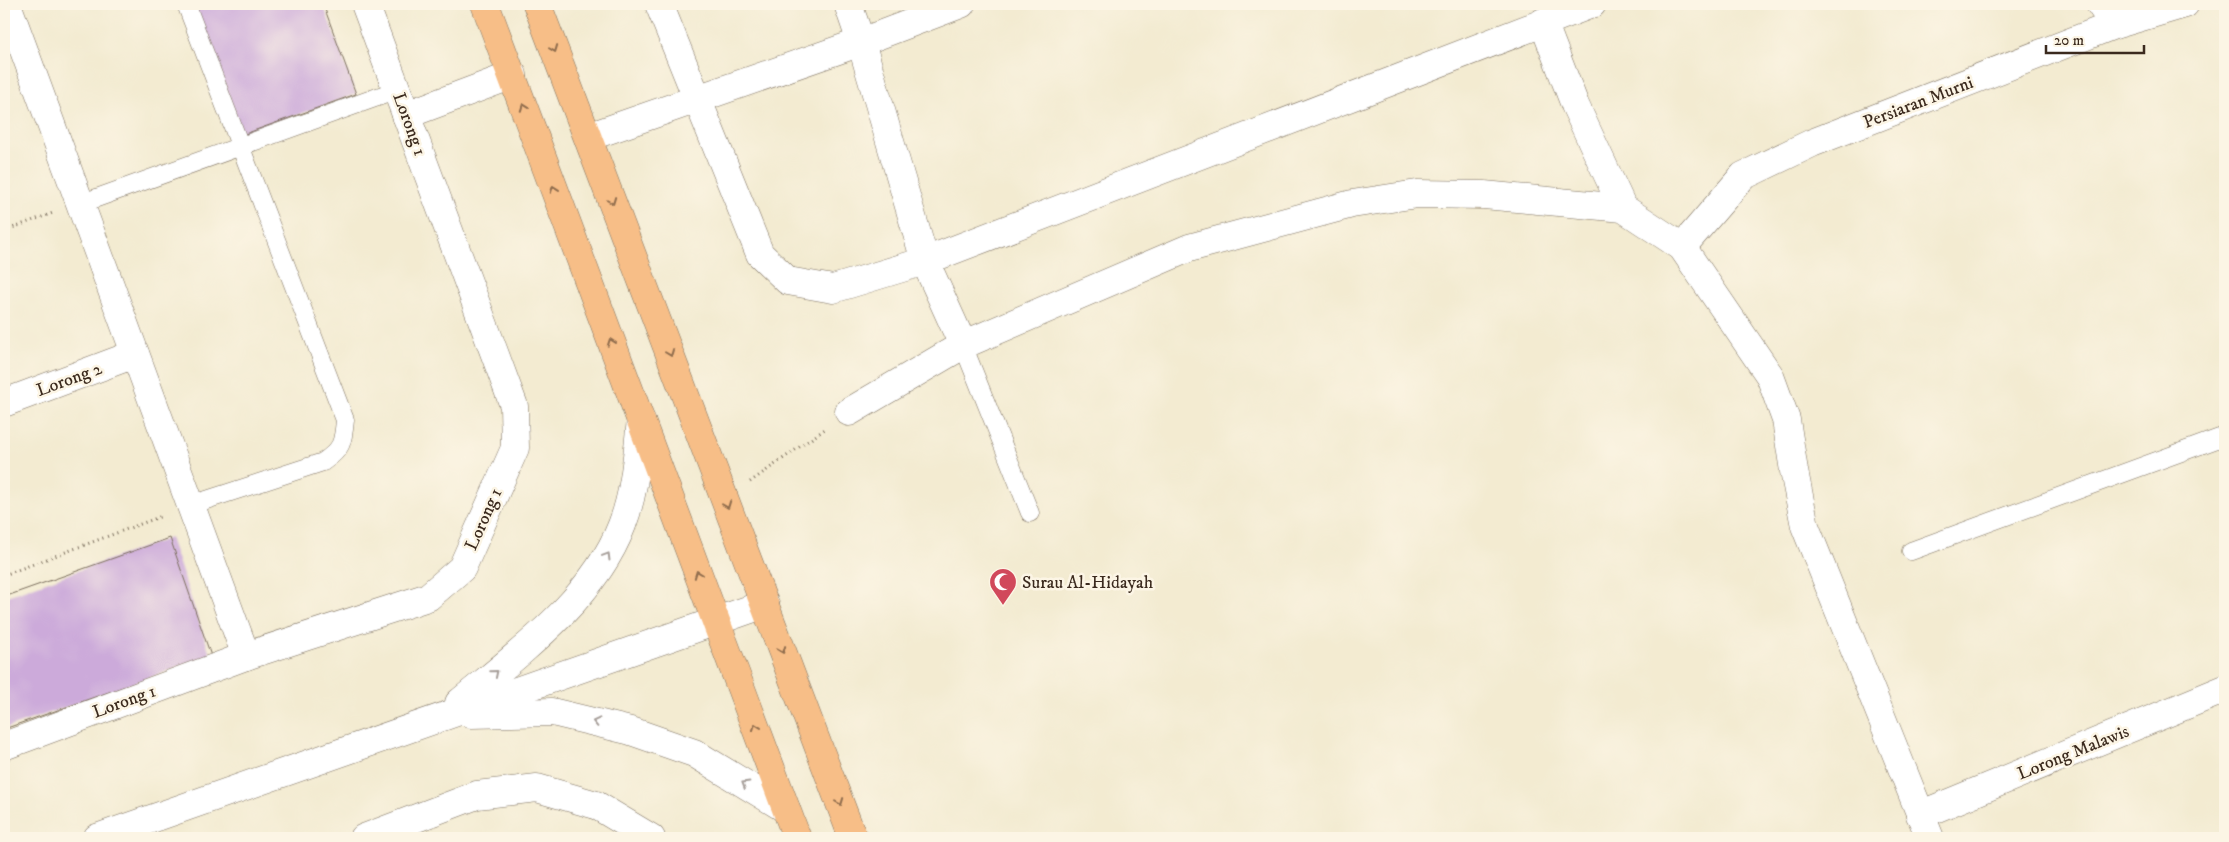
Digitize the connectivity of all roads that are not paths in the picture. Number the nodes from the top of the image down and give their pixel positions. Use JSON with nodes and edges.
{"nodes":[{"id":1,"x":7,"y":4,"type":"edge"},
{"id":2,"x":186,"y":4,"type":"edge"},
{"id":3,"x":365,"y":4,"type":"edge"},
{"id":4,"x":485,"y":4,"type":"edge"},
{"id":5,"x":537,"y":4,"type":"edge"},
{"id":6,"x":660,"y":4,"type":"edge"},
{"id":7,"x":848,"y":4,"type":"edge"},
{"id":8,"x":961,"y":4,"type":"edge"},
{"id":9,"x":1592,"y":4,"type":"edge"},
{"id":10,"x":2184,"y":4,"type":"edge"},
{"id":11,"x":2107,"y":15,"type":"edge"},
{"id":12,"x":1544,"y":22,"type":"junction"},
{"id":13,"x":861,"y":42,"type":"junction"},
{"id":14,"x":14,"y":56,"type":"edge"},
{"id":15,"x":512,"y":75,"type":"junction"},
{"id":16,"x":697,"y":99,"type":"junction"},
{"id":17,"x":402,"y":102,"type":"junction"},
{"id":18,"x":588,"y":137,"type":"junction"},
{"id":19,"x":241,"y":146,"type":"junction"},
{"id":20,"x":80,"y":204,"type":"junction"},
{"id":21,"x":1623,"y":208,"type":"junction"},
{"id":22,"x":1682,"y":247,"type":"junction"},
{"id":23,"x":925,"y":261,"type":"junction"},
{"id":24,"x":963,"y":345,"type":"junction"},
{"id":25,"x":135,"y":354,"type":"junction"},
{"id":26,"x":4,"y":403,"type":"edge"},
{"id":27,"x":849,"y":412,"type":"road end"},
{"id":28,"x":640,"y":420,"type":"junction"},
{"id":29,"x":2225,"y":436,"type":"edge"},
{"id":30,"x":191,"y":505,"type":"junction"},
{"id":31,"x":1030,"y":513,"type":"dead end"},
{"id":32,"x":1911,"y":551,"type":"dead end"},
{"id":33,"x":765,"y":604,"type":"junction"},
{"id":34,"x":716,"y":620,"type":"junction"},
{"id":35,"x":246,"y":656,"type":"junction"},
{"id":36,"x":2225,"y":689,"type":"edge"},
{"id":37,"x":444,"y":715,"type":"junction"},
{"id":38,"x":4,"y":746,"type":"edge"},
{"id":39,"x":786,"y":809,"type":"junction"},
{"id":40,"x":1925,"y":826,"type":"edge"},
{"id":41,"x":97,"y":838,"type":"edge"},
{"id":42,"x":364,"y":838,"type":"edge"},
{"id":43,"x":651,"y":838,"type":"edge"},
{"id":44,"x":797,"y":838,"type":"edge"},
{"id":45,"x":854,"y":838,"type":"edge"}],
"edges":[{"from":1,"to":14,"type":"street"},
{"from":2,"to":19,"type":"lane"},
{"from":3,"to":17,"type":"street","name":"Lorong 1"},
{"from":4,"to":15,"type":"highway"},
{"from":5,"to":18,"type":"highway","one_way":true},
{"from":6,"to":16,"type":"street"},
{"from":7,"to":13,"type":"street"},
{"from":8,"to":13,"type":"street"},
{"from":9,"to":12,"type":"street"},
{"from":10,"to":11,"type":"street","name":"Persiaran Murni"},
{"from":11,"to":22,"type":"street","name":"Persiaran Murni"},
{"from":12,"to":21,"type":"street"},
{"from":12,"to":23,"type":"street"},
{"from":13,"to":16,"type":"street"},
{"from":13,"to":23,"type":"street"},
{"from":14,"to":20,"type":"street"},
{"from":15,"to":17,"type":"street"},
{"from":28,"to":15,"type":"highway","one_way":true},
{"from":16,"to":18,"type":"street"},
{"from":16,"to":23,"type":"street"},
{"from":17,"to":19,"type":"lane"},
{"from":17,"to":35,"type":"street","name":"Lorong 1"},
{"from":18,"to":33,"type":"highway","one_way":true},
{"from":19,"to":20,"type":"lane"},
{"from":19,"to":30,"type":"lane"},
{"from":20,"to":25,"type":"street"},
{"from":21,"to":22,"type":"street"},
{"from":21,"to":24,"type":"street"},
{"from":22,"to":40,"type":"street"},
{"from":23,"to":24,"type":"street"},
{"from":24,"to":27,"type":"street"},
{"from":24,"to":31,"type":"lane"},
{"from":25,"to":26,"type":"street","name":"Lorong 2"},
{"from":25,"to":30,"type":"street"},
{"from":34,"to":28,"type":"highway","one_way":true},
{"from":37,"to":28,"type":"street","one_way":true},
{"from":29,"to":32,"type":"lane"},
{"from":30,"to":35,"type":"street"},
{"from":33,"to":34,"type":"street"},
{"from":33,"to":45,"type":"highway","one_way":true},
{"from":34,"to":37,"type":"street"},
{"from":39,"to":34,"type":"highway","one_way":true},
{"from":35,"to":38,"type":"street","name":"Lorong 1"},
{"from":36,"to":40,"type":"street","name":"Lorong Malawis"},
{"from":39,"to":37,"type":"street","one_way":true},
{"from":37,"to":41,"type":"street"},
{"from":39,"to":44,"type":"highway"},
{"from":42,"to":43,"type":"street"}]}
